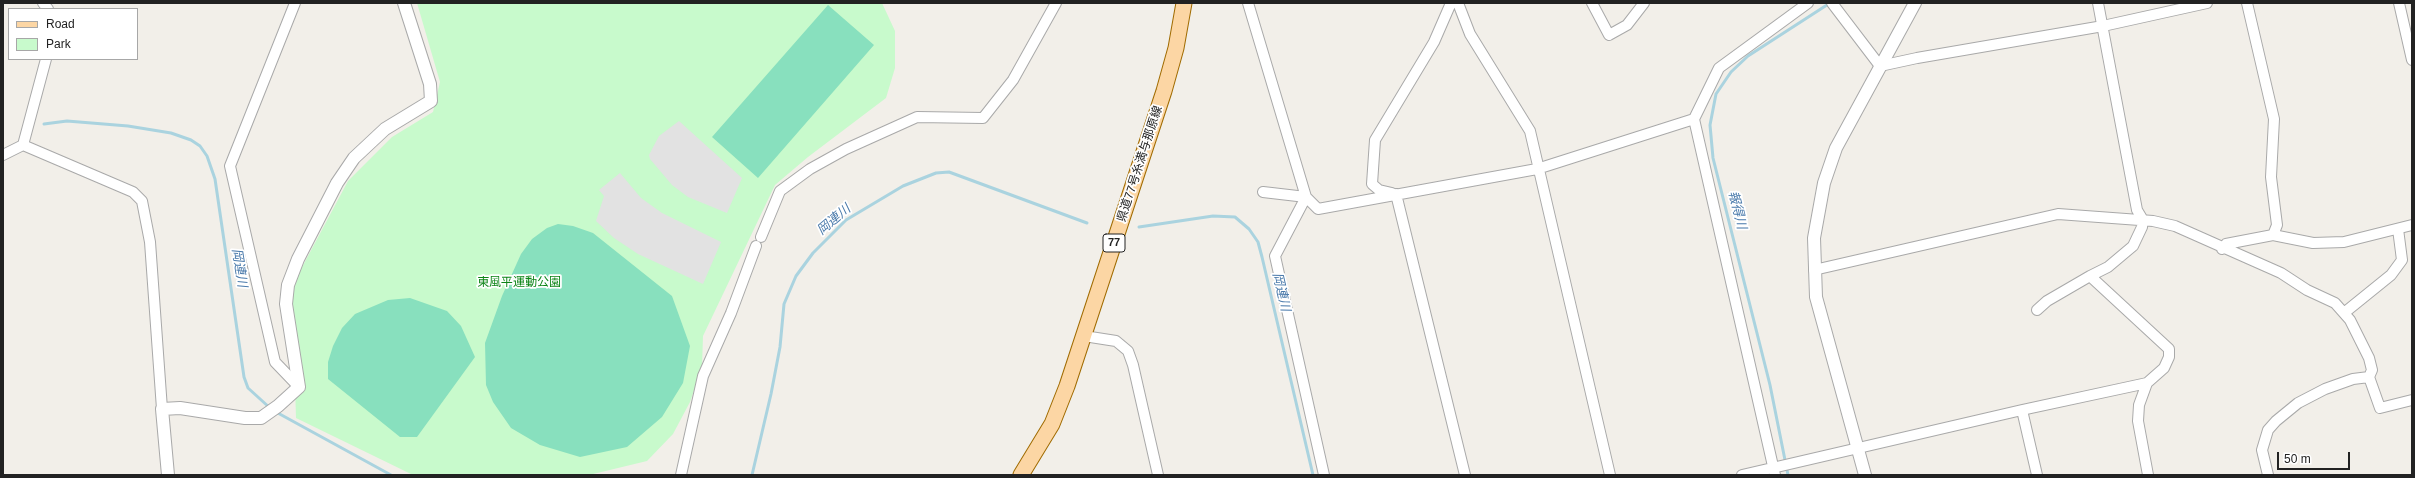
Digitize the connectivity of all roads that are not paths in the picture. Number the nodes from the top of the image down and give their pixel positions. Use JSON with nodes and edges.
{"nodes":[{"id":1,"x":295,"y":3,"type":"edge"},
{"id":2,"x":404,"y":3,"type":"edge"},
{"id":3,"x":1056,"y":3,"type":"edge"},
{"id":4,"x":1184,"y":3,"type":"edge"},
{"id":5,"x":1248,"y":3,"type":"edge"},
{"id":6,"x":1451,"y":3,"type":"edge"},
{"id":7,"x":1458,"y":3,"type":"edge"},
{"id":8,"x":1592,"y":3,"type":"edge"},
{"id":9,"x":1644,"y":3,"type":"edge"},
{"id":10,"x":1808,"y":3,"type":"edge"},
{"id":11,"x":1832,"y":3,"type":"edge"},
{"id":12,"x":1915,"y":3,"type":"edge"},
{"id":13,"x":2098,"y":3,"type":"edge"},
{"id":14,"x":2207,"y":3,"type":"edge"},
{"id":15,"x":2247,"y":3,"type":"edge"},
{"id":16,"x":2399,"y":3,"type":"edge"},
{"id":17,"x":2103,"y":26,"type":"junction"},
{"id":18,"x":46,"y":60,"type":"edge"},
{"id":19,"x":2412,"y":60,"type":"edge"},
{"id":20,"x":1880,"y":66,"type":"junction"},
{"id":21,"x":1694,"y":119,"type":"junction"},
{"id":22,"x":23,"y":145,"type":"junction"},
{"id":23,"x":3,"y":155,"type":"edge"},
{"id":24,"x":1537,"y":169,"type":"junction"},
{"id":25,"x":1263,"y":192,"type":"dead end"},
{"id":26,"x":1396,"y":194,"type":"junction"},
{"id":27,"x":1306,"y":197,"type":"junction"},
{"id":28,"x":2143,"y":220,"type":"junction"},
{"id":29,"x":2412,"y":225,"type":"edge"},
{"id":30,"x":2398,"y":229,"type":"junction"},
{"id":31,"x":2273,"y":235,"type":"junction"},
{"id":32,"x":2222,"y":249,"type":"junction"},
{"id":33,"x":1814,"y":270,"type":"junction"},
{"id":34,"x":2090,"y":276,"type":"junction"},
{"id":35,"x":2037,"y":310,"type":"dead end"},
{"id":36,"x":2344,"y":313,"type":"junction"},
{"id":37,"x":1084,"y":336,"type":"junction"},
{"id":38,"x":2370,"y":377,"type":"junction"},
{"id":39,"x":2147,"y":383,"type":"junction"},
{"id":40,"x":299,"y":387,"type":"junction"},
{"id":41,"x":2412,"y":400,"type":"edge"},
{"id":42,"x":162,"y":409,"type":"junction"},
{"id":43,"x":2022,"y":410,"type":"junction"},
{"id":44,"x":1857,"y":449,"type":"junction"},
{"id":45,"x":1776,"y":470,"type":"edge"},
{"id":46,"x":168,"y":475,"type":"edge"},
{"id":47,"x":681,"y":475,"type":"edge"},
{"id":48,"x":1021,"y":475,"type":"edge"},
{"id":49,"x":1158,"y":475,"type":"edge"},
{"id":50,"x":1324,"y":475,"type":"edge"},
{"id":51,"x":1465,"y":475,"type":"edge"},
{"id":52,"x":1610,"y":475,"type":"edge"},
{"id":53,"x":1742,"y":475,"type":"edge"},
{"id":54,"x":1866,"y":475,"type":"edge"},
{"id":55,"x":2037,"y":475,"type":"edge"},
{"id":56,"x":2148,"y":475,"type":"edge"},
{"id":57,"x":2268,"y":475,"type":"edge"}],
"edges":[{"from":1,"to":40,"type":"street"},
{"from":2,"to":40,"type":"street"},
{"from":3,"to":47,"type":"street"},
{"from":4,"to":37,"type":"main road","name":"県道77号糸満与那原線","number":"77"},
{"from":5,"to":27,"type":"street"},
{"from":6,"to":26,"type":"street"},
{"from":7,"to":24,"type":"street"},
{"from":8,"to":9,"type":"street"},
{"from":10,"to":21,"type":"street"},
{"from":11,"to":20,"type":"street"},
{"from":12,"to":20,"type":"street"},
{"from":13,"to":17,"type":"street"},
{"from":14,"to":17,"type":"street"},
{"from":15,"to":31,"type":"street"},
{"from":16,"to":19,"type":"street"},
{"from":17,"to":20,"type":"street"},
{"from":17,"to":28,"type":"street"},
{"from":18,"to":22,"type":"street"},
{"from":20,"to":33,"type":"street"},
{"from":21,"to":24,"type":"street"},
{"from":21,"to":45,"type":"street"},
{"from":22,"to":23,"type":"street"},
{"from":22,"to":42,"type":"street"},
{"from":24,"to":26,"type":"street"},
{"from":24,"to":52,"type":"street"},
{"from":25,"to":27,"type":"street"},
{"from":26,"to":27,"type":"street"},
{"from":26,"to":51,"type":"street"},
{"from":27,"to":50,"type":"street"},
{"from":28,"to":32,"type":"street"},
{"from":28,"to":33,"type":"street"},
{"from":28,"to":34,"type":"street"},
{"from":29,"to":30,"type":"street"},
{"from":30,"to":31,"type":"street"},
{"from":30,"to":36,"type":"street"},
{"from":31,"to":32,"type":"street"},
{"from":32,"to":36,"type":"street"},
{"from":33,"to":44,"type":"street"},
{"from":34,"to":35,"type":"street"},
{"from":34,"to":39,"type":"street"},
{"from":36,"to":38,"type":"street"},
{"from":37,"to":48,"type":"main road","name":"県道77号糸満与那原線","number":"77"},
{"from":37,"to":49,"type":"street"},
{"from":38,"to":41,"type":"street"},
{"from":38,"to":57,"type":"street"},
{"from":39,"to":43,"type":"street"},
{"from":39,"to":56,"type":"street"},
{"from":40,"to":42,"type":"street"},
{"from":42,"to":46,"type":"street"},
{"from":43,"to":44,"type":"street"},
{"from":43,"to":55,"type":"street"},
{"from":44,"to":45,"type":"street"},
{"from":44,"to":54,"type":"street"},
{"from":45,"to":53,"type":"street"}]}
